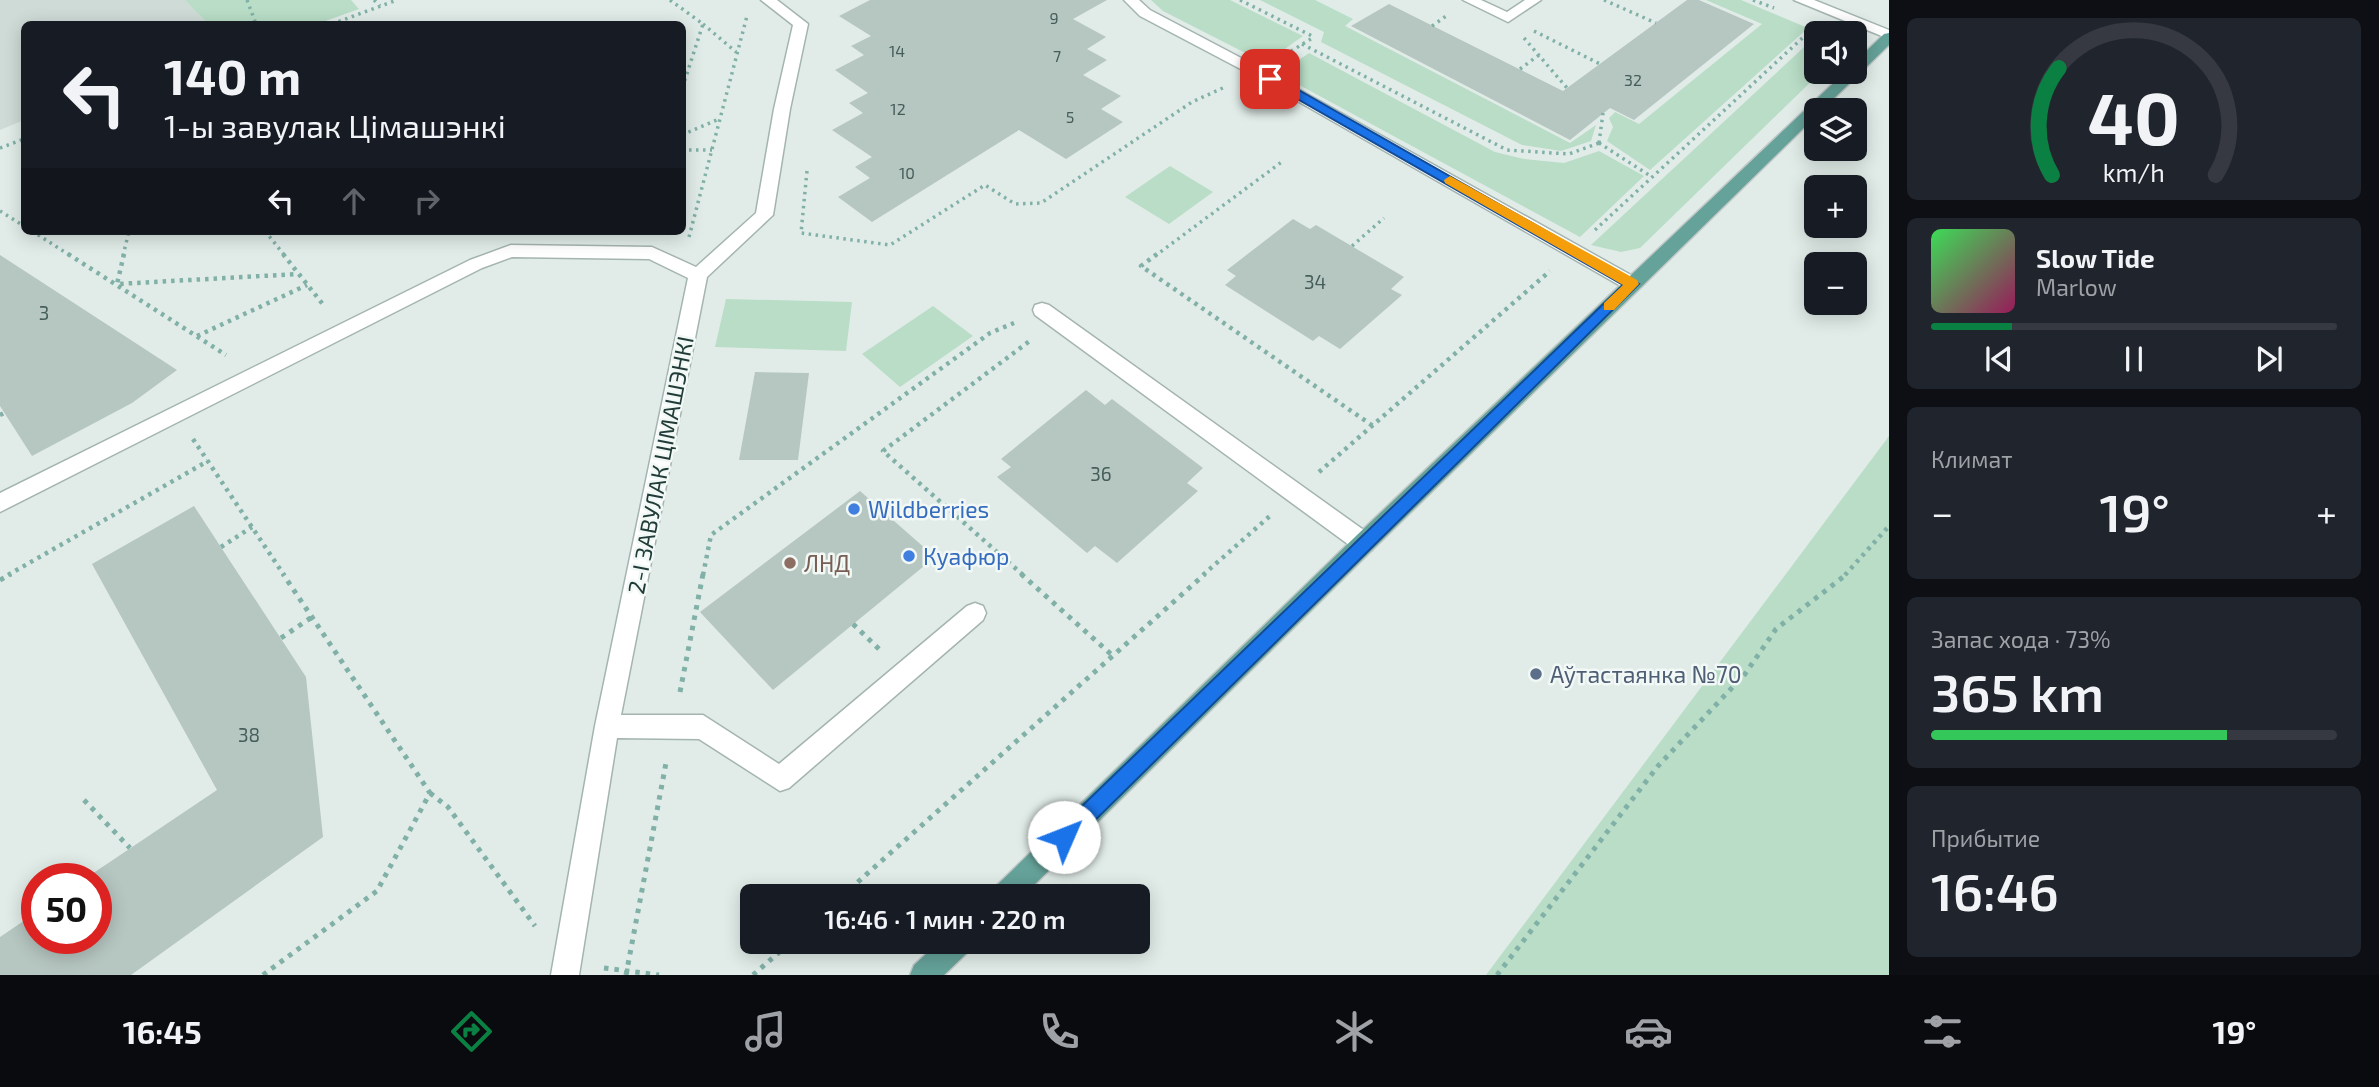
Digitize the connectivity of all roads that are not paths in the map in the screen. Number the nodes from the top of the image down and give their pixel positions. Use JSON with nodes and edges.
{"nodes":[{"id":1,"x":1131,"y":0,"type":"edge"},
{"id":2,"x":1470,"y":0,"type":"edge"},
{"id":3,"x":1534,"y":0,"type":"edge"},
{"id":4,"x":1801,"y":0,"type":"edge"},
{"id":5,"x":760,"y":5,"type":"edge"},
{"id":6,"x":1889,"y":36,"type":"edge"},
{"id":7,"x":1867,"y":58,"type":"edge"},
{"id":8,"x":1840,"y":84,"type":"edge"},
{"id":9,"x":698,"y":275,"type":"junction"},
{"id":10,"x":1632,"y":284,"type":"junction"},
{"id":11,"x":1049,"y":316,"type":"road end"},
{"id":12,"x":0,"y":503,"type":"edge"},
{"id":13,"x":1364,"y":543,"type":"junction"},
{"id":14,"x":975,"y":613,"type":"dead end"},
{"id":15,"x":607,"y":726,"type":"junction"},
{"id":16,"x":1016,"y":884,"type":"edge"},
{"id":17,"x":946,"y":954,"type":"edge"},
{"id":18,"x":566,"y":971,"type":"edge"},
{"id":19,"x":924,"y":975,"type":"edge"}],
"edges":[{"from":1,"to":10,"type":"street"},
{"from":2,"to":3,"type":"street"},
{"from":4,"to":6,"type":"street"},
{"from":5,"to":9,"type":"street"},
{"from":6,"to":7,"type":"main road"},
{"from":8,"to":10,"type":"main road"},
{"from":9,"to":12,"type":"street"},
{"from":9,"to":15,"type":"street","name":"2-І ЗАВУЛАК ЦІМАШЭНКІ"},
{"from":10,"to":13,"type":"main road"},
{"from":11,"to":13,"type":"street"},
{"from":13,"to":16,"type":"main road"},
{"from":14,"to":15,"type":"street"},
{"from":15,"to":18,"type":"street","name":"2-І ЗАВУЛАК ЦІМАШЭНКІ"},
{"from":17,"to":19,"type":"main road"}]}
